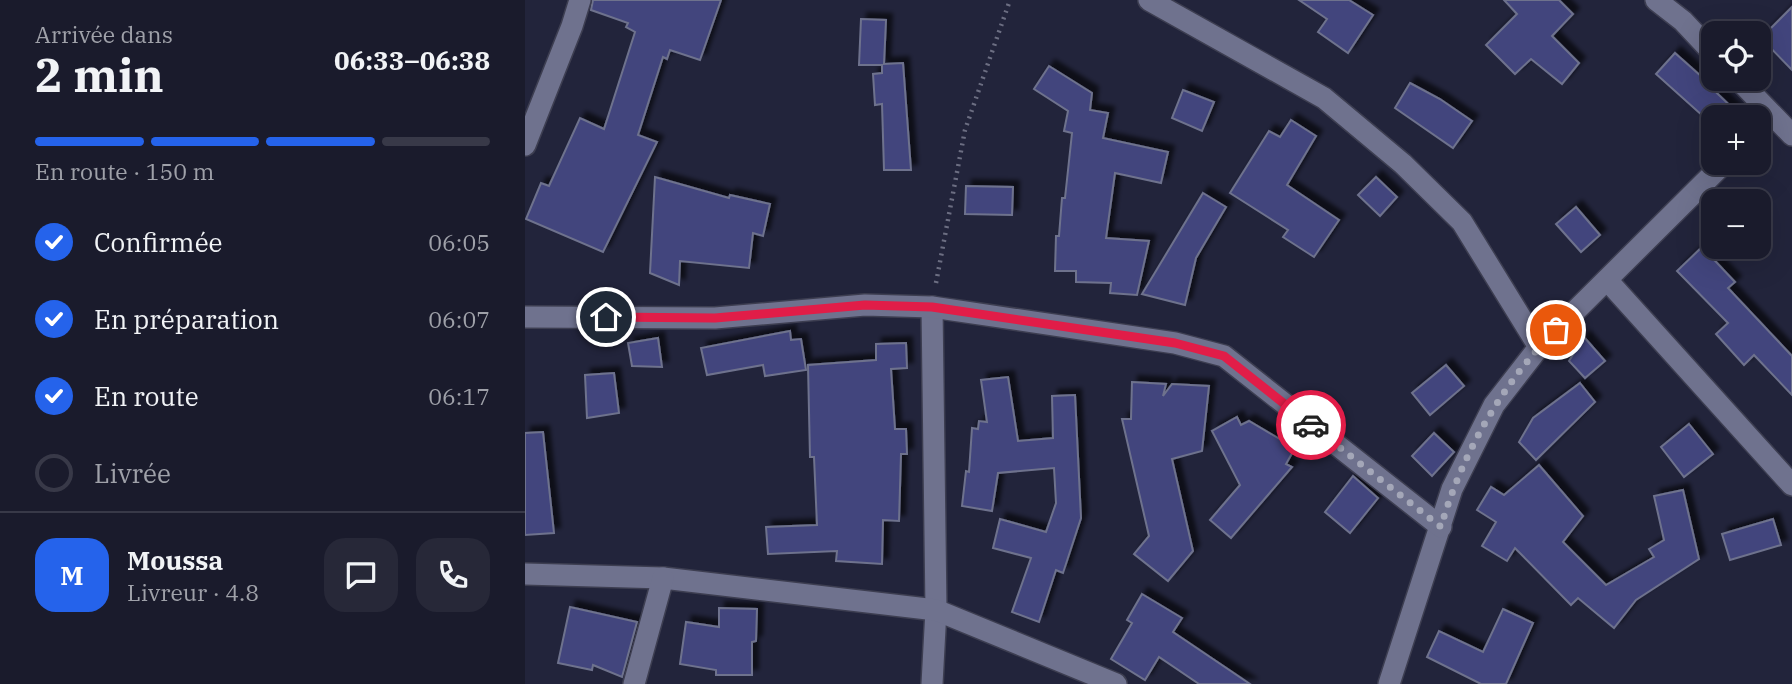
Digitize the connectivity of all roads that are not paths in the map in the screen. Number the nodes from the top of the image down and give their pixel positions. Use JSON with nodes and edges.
{"nodes":[{"id":1,"x":580,"y":0,"type":"edge"},
{"id":2,"x":1149,"y":0,"type":"edge"},
{"id":3,"x":1656,"y":0,"type":"edge"},
{"id":4,"x":1701,"y":40,"type":"edge"},
{"id":5,"x":1771,"y":124,"type":"edge"},
{"id":6,"x":1792,"y":135,"type":"edge"},
{"id":7,"x":525,"y":145,"type":"edge"},
{"id":8,"x":1712,"y":175,"type":"edge"},
{"id":9,"x":1607,"y":280,"type":"junction"},
{"id":10,"x":932,"y":307,"type":"junction"},
{"id":11,"x":525,"y":317,"type":"edge"},
{"id":12,"x":1539,"y":347,"type":"junction"},
{"id":13,"x":1792,"y":485,"type":"edge"},
{"id":14,"x":1441,"y":527,"type":"junction"},
{"id":15,"x":525,"y":574,"type":"edge"},
{"id":16,"x":663,"y":578,"type":"junction"},
{"id":17,"x":936,"y":610,"type":"junction"},
{"id":18,"x":634,"y":684,"type":"edge"},
{"id":19,"x":932,"y":684,"type":"edge"},
{"id":20,"x":1116,"y":684,"type":"edge"},
{"id":21,"x":1389,"y":684,"type":"edge"}],
"edges":[{"from":1,"to":7,"type":"street"},
{"from":2,"to":12,"type":"street"},
{"from":3,"to":4,"type":"street"},
{"from":5,"to":6,"type":"street"},
{"from":8,"to":9,"type":"street"},
{"from":9,"to":12,"type":"street"},
{"from":9,"to":13,"type":"street"},
{"from":10,"to":11,"type":"street"},
{"from":10,"to":14,"type":"street"},
{"from":10,"to":17,"type":"street"},
{"from":12,"to":14,"type":"street"},
{"from":14,"to":21,"type":"street"},
{"from":15,"to":16,"type":"street"},
{"from":16,"to":17,"type":"street"},
{"from":16,"to":18,"type":"street"},
{"from":17,"to":19,"type":"street"},
{"from":17,"to":20,"type":"street"}]}
